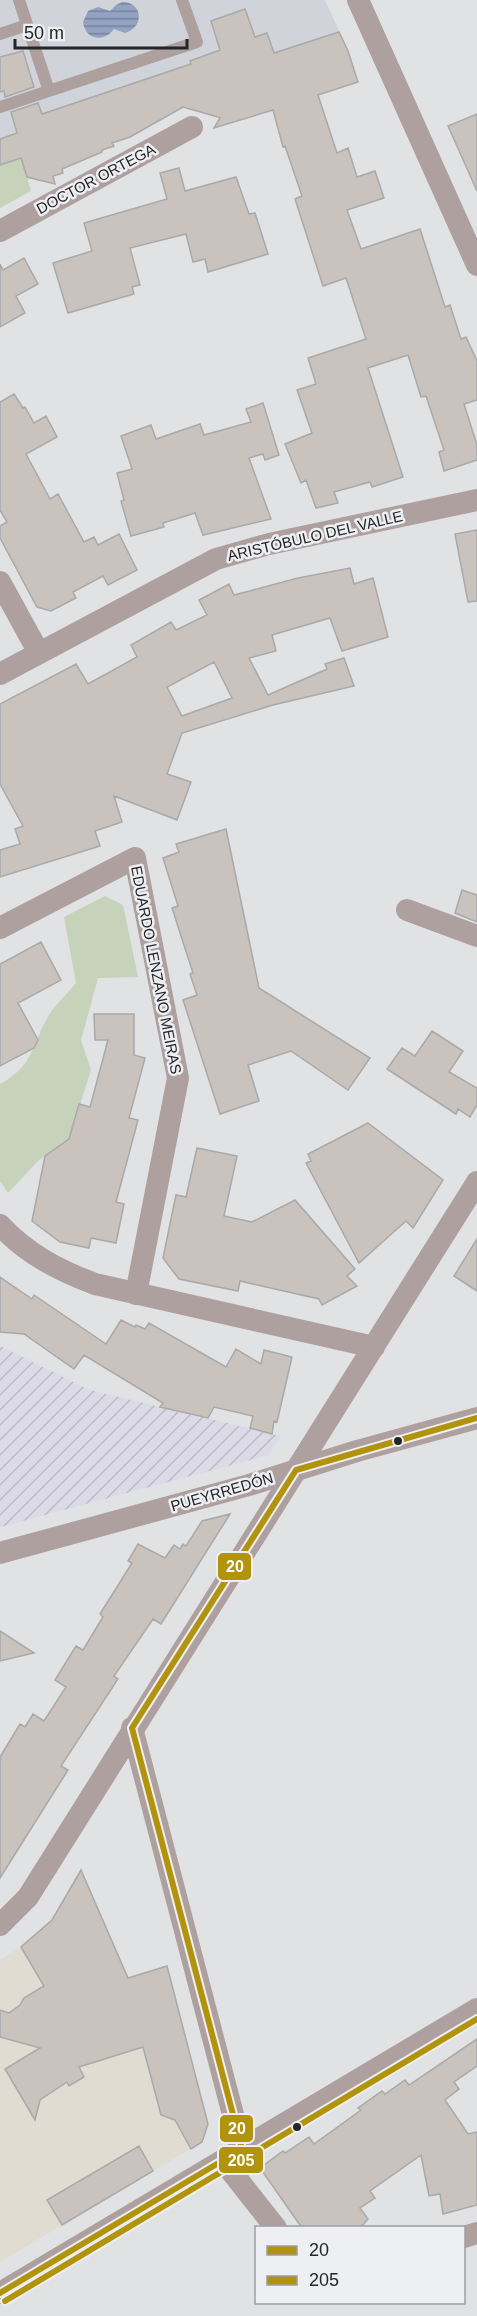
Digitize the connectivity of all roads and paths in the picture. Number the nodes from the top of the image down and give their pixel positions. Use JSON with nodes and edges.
{"nodes":[{"id":1,"x":19,"y":0,"type":"edge"},
{"id":2,"x":182,"y":0,"type":"edge"},
{"id":3,"x":358,"y":0,"type":"edge"},
{"id":4,"x":27,"y":25,"type":"junction"},
{"id":5,"x":0,"y":34,"type":"edge"},
{"id":6,"x":49,"y":91,"type":"junction"},
{"id":7,"x":0,"y":107,"type":"edge"},
{"id":8,"x":192,"y":127,"type":"dead end"},
{"id":9,"x":0,"y":231,"type":"edge"},
{"id":10,"x":477,"y":265,"type":"edge"},
{"id":11,"x":477,"y":500,"type":"edge"},
{"id":12,"x":0,"y":582,"type":"edge"},
{"id":13,"x":39,"y":653,"type":"junction"},
{"id":14,"x":0,"y":674,"type":"edge"},
{"id":15,"x":407,"y":910,"type":"dead end"},
{"id":16,"x":0,"y":928,"type":"edge"},
{"id":17,"x":477,"y":936,"type":"edge"},
{"id":18,"x":477,"y":1182,"type":"edge"},
{"id":19,"x":0,"y":1225,"type":"edge"},
{"id":20,"x":136,"y":1294,"type":"junction"},
{"id":21,"x":374,"y":1347,"type":"junction"},
{"id":22,"x":477,"y":1418,"type":"edge"},
{"id":23,"x":296,"y":1470,"type":"junction"},
{"id":24,"x":0,"y":1553,"type":"edge"},
{"id":25,"x":132,"y":1728,"type":"junction"},
{"id":26,"x":0,"y":1924,"type":"edge"},
{"id":27,"x":477,"y":2009,"type":"edge"},
{"id":28,"x":232,"y":2155,"type":"junction"},
{"id":29,"x":275,"y":2226,"type":"edge"},
{"id":30,"x":0,"y":2293,"type":"edge"}],
"edges":[{"from":1,"to":4,"type":"lane"},
{"from":2,"to":6,"type":"lane"},
{"from":3,"to":10,"type":"street"},
{"from":4,"to":5,"type":"lane"},
{"from":4,"to":6,"type":"lane"},
{"from":6,"to":7,"type":"lane"},
{"from":8,"to":9,"type":"street","name":"DOCTOR ORTEGA"},
{"from":11,"to":13,"type":"street","name":"ARISTÓBULO DEL VALLE"},
{"from":12,"to":13,"type":"street"},
{"from":13,"to":14,"type":"street","name":"ARISTÓBULO DEL VALLE"},
{"from":15,"to":17,"type":"street"},
{"from":16,"to":20,"type":"street","name":"EDUARDO LENZANO MEIRAS"},
{"from":18,"to":21,"type":"street"},
{"from":19,"to":20,"type":"street"},
{"from":20,"to":21,"type":"street"},
{"from":21,"to":23,"type":"street"},
{"from":22,"to":23,"type":"street","name":"PUEYRREDÓN"},
{"from":23,"to":24,"type":"street","name":"PUEYRREDÓN"},
{"from":23,"to":25,"type":"street"},
{"from":25,"to":26,"type":"street"},
{"from":25,"to":28,"type":"street"},
{"from":27,"to":28,"type":"street"},
{"from":28,"to":29,"type":"street"},
{"from":28,"to":30,"type":"street"}]}
